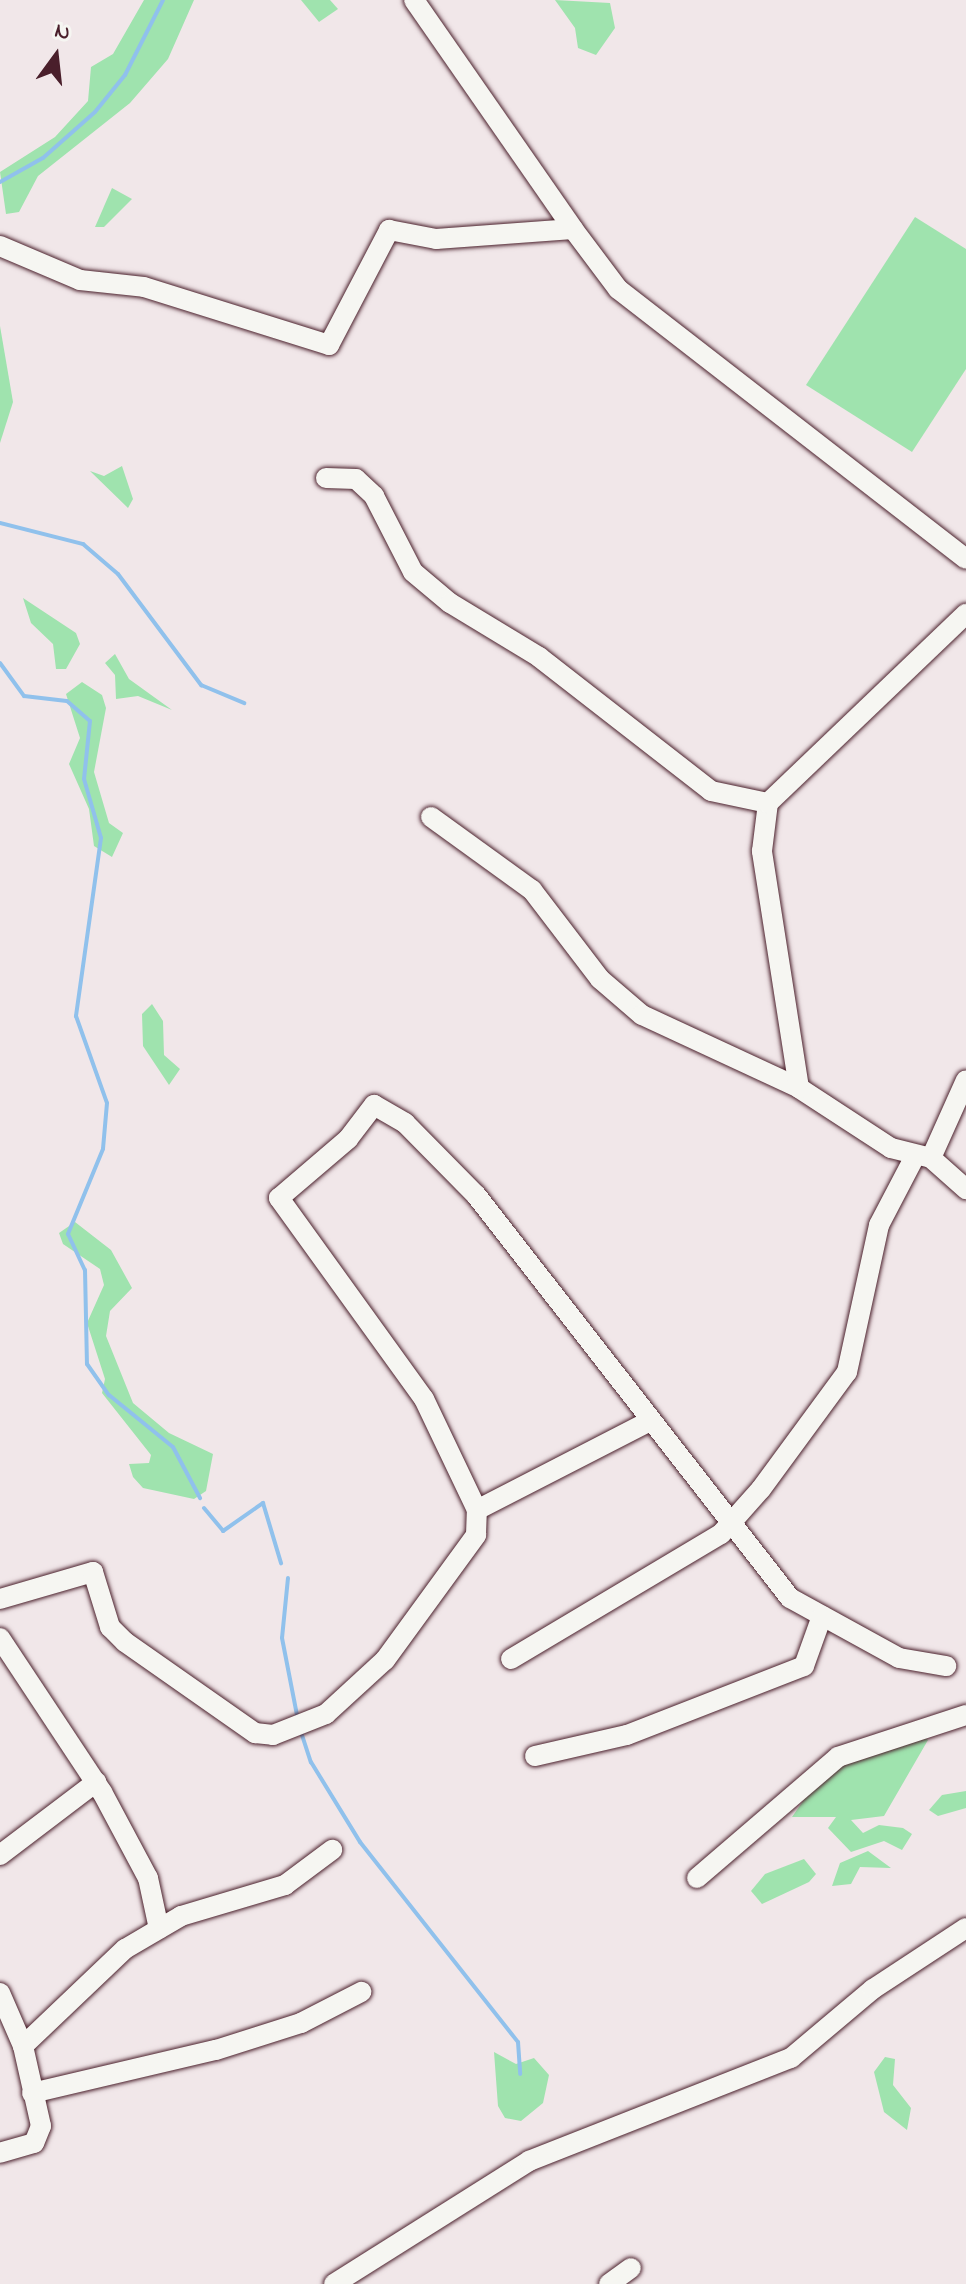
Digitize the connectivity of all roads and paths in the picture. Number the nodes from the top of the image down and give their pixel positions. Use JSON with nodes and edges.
{"nodes":[{"id":1,"x":414,"y":0,"type":"edge"},
{"id":2,"x":573,"y":229,"type":"junction"},
{"id":3,"x":0,"y":246,"type":"edge"},
{"id":4,"x":326,"y":478,"type":"dead end"},
{"id":5,"x":966,"y":559,"type":"edge"},
{"id":6,"x":966,"y":614,"type":"edge"},
{"id":7,"x":768,"y":803,"type":"junction"},
{"id":8,"x":431,"y":817,"type":"dead end"},
{"id":9,"x":966,"y":1080,"type":"edge"},
{"id":10,"x":799,"y":1088,"type":"junction"},
{"id":11,"x":923,"y":1157,"type":"junction"},
{"id":12,"x":966,"y":1189,"type":"edge"},
{"id":13,"x":646,"y":1423,"type":"junction"},
{"id":14,"x":477,"y":1510,"type":"junction"},
{"id":15,"x":732,"y":1523,"type":"junction"},
{"id":16,"x":0,"y":1599,"type":"edge"},
{"id":17,"x":822,"y":1616,"type":"junction"},
{"id":18,"x":2,"y":1645,"type":"edge"},
{"id":19,"x":511,"y":1659,"type":"dead end"},
{"id":20,"x":946,"y":1666,"type":"dead end"},
{"id":21,"x":966,"y":1715,"type":"edge"},
{"id":22,"x":535,"y":1756,"type":"dead end"},
{"id":23,"x":96,"y":1782,"type":"junction"},
{"id":24,"x":332,"y":1850,"type":"dead end"},
{"id":25,"x":0,"y":1855,"type":"edge"},
{"id":26,"x":697,"y":1878,"type":"dead end"},
{"id":27,"x":966,"y":1928,"type":"edge"},
{"id":28,"x":159,"y":1929,"type":"junction"},
{"id":29,"x":361,"y":1992,"type":"dead end"},
{"id":30,"x":0,"y":1993,"type":"edge"},
{"id":31,"x":23,"y":2046,"type":"junction"},
{"id":32,"x":32,"y":2093,"type":"junction"},
{"id":33,"x":0,"y":2153,"type":"edge"},
{"id":34,"x":631,"y":2268,"type":"dead end"},
{"id":35,"x":334,"y":2284,"type":"edge"},
{"id":36,"x":609,"y":2284,"type":"edge"}],
"edges":[{"from":1,"to":2,"type":"street"},
{"from":2,"to":3,"type":"street"},
{"from":2,"to":5,"type":"street"},
{"from":4,"to":7,"type":"street"},
{"from":6,"to":7,"type":"street"},
{"from":7,"to":10,"type":"street"},
{"from":8,"to":10,"type":"street"},
{"from":9,"to":11,"type":"street"},
{"from":10,"to":11,"type":"street"},
{"from":11,"to":12,"type":"street"},
{"from":11,"to":15,"type":"street"},
{"from":13,"to":14,"type":"street"},
{"from":13,"to":14,"type":"street"},
{"from":13,"to":15,"type":"street"},
{"from":14,"to":16,"type":"street"},
{"from":15,"to":17,"type":"street"},
{"from":15,"to":19,"type":"street"},
{"from":17,"to":20,"type":"street"},
{"from":17,"to":22,"type":"street"},
{"from":18,"to":23,"type":"street"},
{"from":21,"to":26,"type":"street"},
{"from":23,"to":25,"type":"street"},
{"from":23,"to":28,"type":"street"},
{"from":24,"to":28,"type":"street"},
{"from":27,"to":35,"type":"street"},
{"from":28,"to":31,"type":"street"},
{"from":29,"to":32,"type":"street"},
{"from":30,"to":31,"type":"street"},
{"from":31,"to":32,"type":"street"},
{"from":32,"to":33,"type":"street"},
{"from":34,"to":36,"type":"street"}]}
